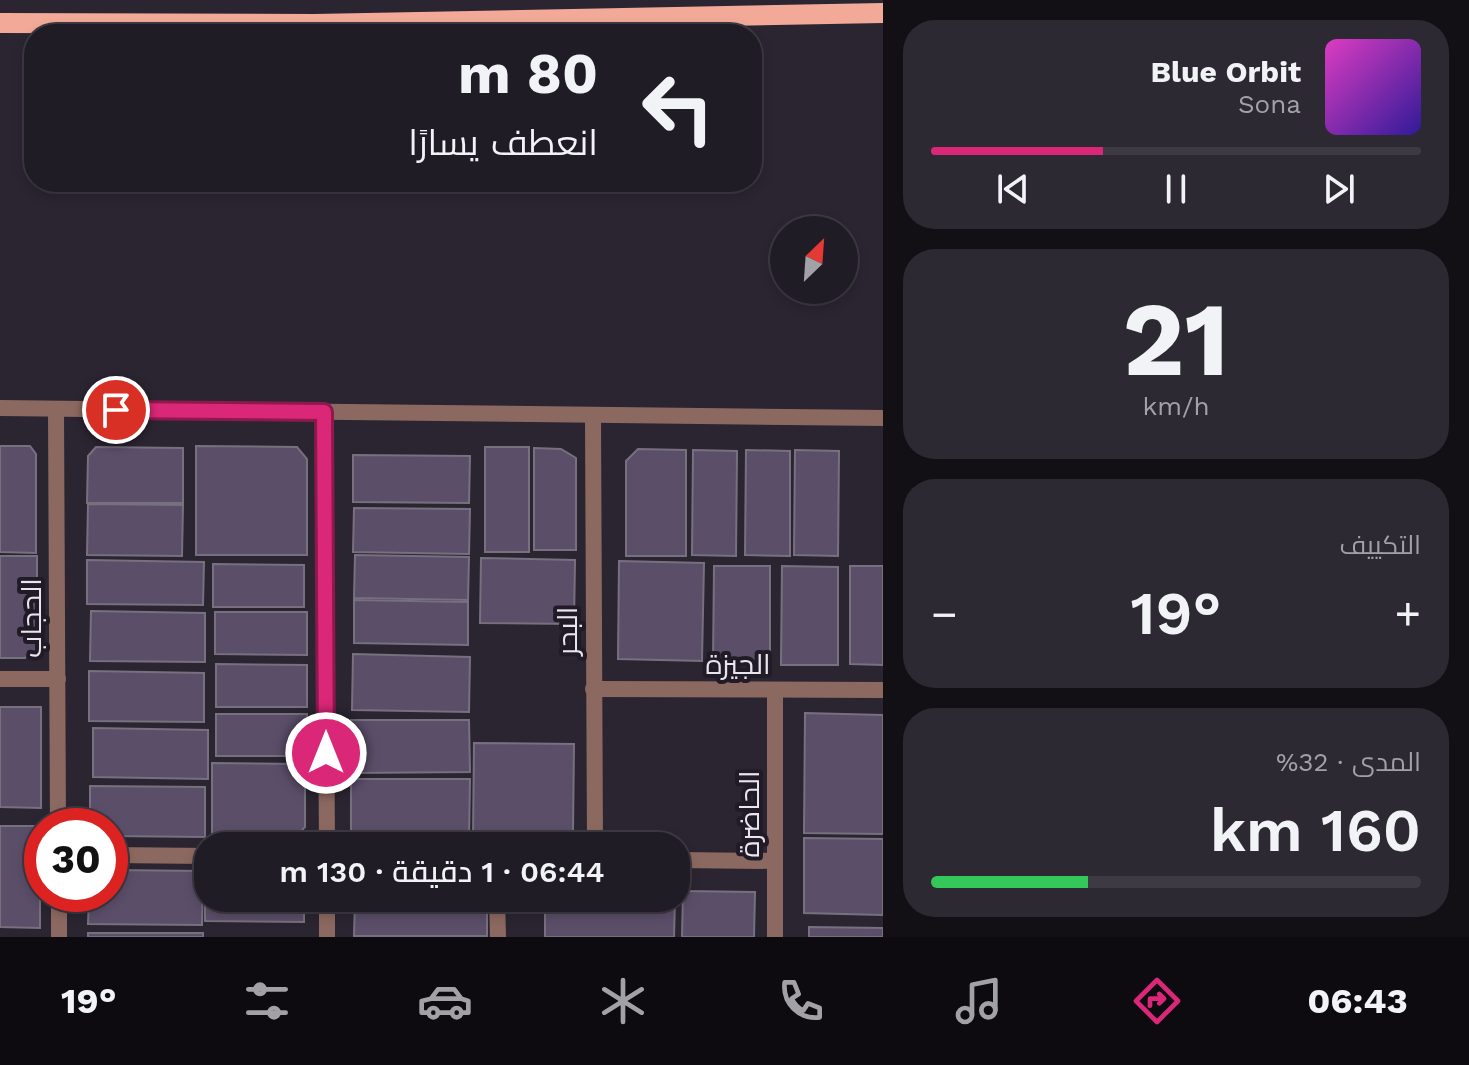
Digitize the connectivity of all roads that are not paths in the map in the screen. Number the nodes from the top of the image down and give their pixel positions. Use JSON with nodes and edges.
{"nodes":[{"id":1,"x":883,"y":13,"type":"edge"},
{"id":2,"x":0,"y":23,"type":"edge"},
{"id":3,"x":0,"y":408,"type":"edge"},
{"id":4,"x":56,"y":409,"type":"junction"},
{"id":5,"x":324,"y":412,"type":"junction"},
{"id":6,"x":593,"y":416,"type":"junction"},
{"id":7,"x":883,"y":418,"type":"edge"},
{"id":8,"x":0,"y":679,"type":"edge"},
{"id":9,"x":58,"y":679,"type":"junction"},
{"id":10,"x":593,"y":689,"type":"junction"},
{"id":11,"x":775,"y":690,"type":"junction"},
{"id":12,"x":883,"y":690,"type":"edge"},
{"id":13,"x":58,"y":808,"type":"edge"},
{"id":14,"x":327,"y":832,"type":"edge"},
{"id":15,"x":595,"y":832,"type":"edge"},
{"id":16,"x":128,"y":855,"type":"edge"},
{"id":17,"x":194,"y":856,"type":"edge"},
{"id":18,"x":690,"y":860,"type":"edge"},
{"id":19,"x":775,"y":861,"type":"junction"},
{"id":20,"x":59,"y":912,"type":"edge"},
{"id":21,"x":327,"y":912,"type":"edge"},
{"id":22,"x":497,"y":912,"type":"edge"},
{"id":23,"x":59,"y":937,"type":"edge"},
{"id":24,"x":327,"y":937,"type":"edge"},
{"id":25,"x":498,"y":937,"type":"edge"},
{"id":26,"x":775,"y":937,"type":"edge"}],
"edges":[{"from":1,"to":2,"type":"main road"},
{"from":3,"to":4,"type":"street"},
{"from":4,"to":5,"type":"street"},
{"from":4,"to":9,"type":"street","name":"الحجاب"},
{"from":5,"to":6,"type":"street"},
{"from":5,"to":14,"type":"street"},
{"from":6,"to":7,"type":"street"},
{"from":6,"to":10,"type":"street","name":"البحر"},
{"from":8,"to":9,"type":"street"},
{"from":9,"to":13,"type":"street","name":"الحجاب"},
{"from":10,"to":11,"type":"street","name":"الجيزة"},
{"from":10,"to":15,"type":"street","name":"البحر"},
{"from":11,"to":12,"type":"street","name":"الجيزة"},
{"from":11,"to":19,"type":"street","name":"الحاضرة"},
{"from":16,"to":17,"type":"street"},
{"from":18,"to":19,"type":"street"},
{"from":19,"to":26,"type":"street","name":"الحاضرة"},
{"from":20,"to":23,"type":"street"},
{"from":21,"to":24,"type":"street"},
{"from":22,"to":25,"type":"street"}]}
